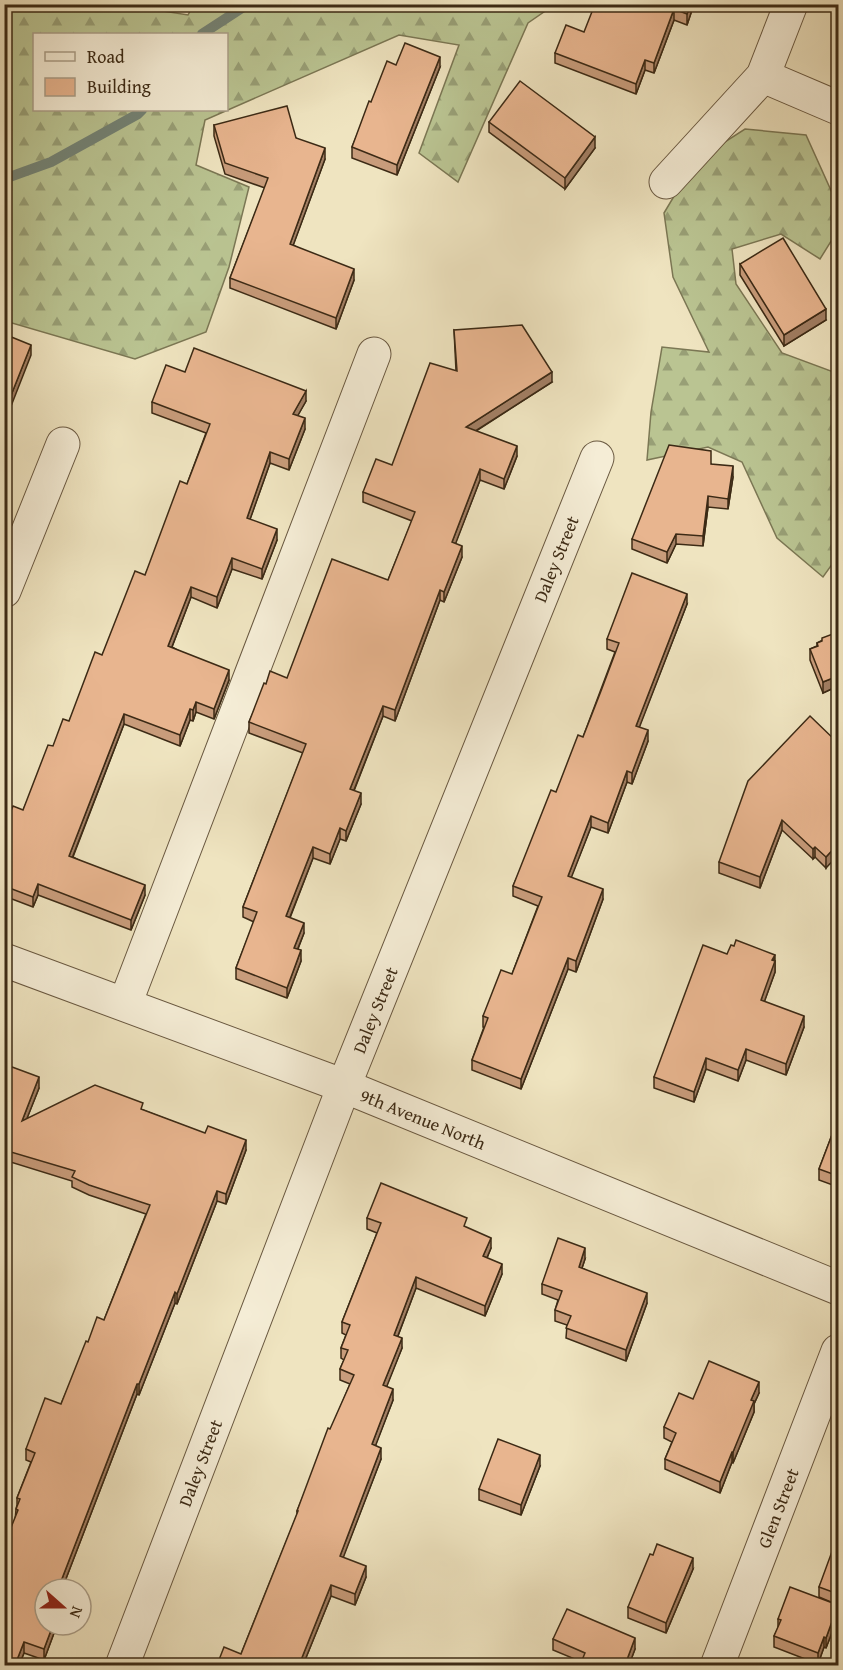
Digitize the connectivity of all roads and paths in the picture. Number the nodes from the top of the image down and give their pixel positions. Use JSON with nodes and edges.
{"nodes":[{"id":1,"x":791,"y":4,"type":"edge"},
{"id":2,"x":763,"y":76,"type":"junction"},
{"id":3,"x":838,"y":108,"type":"edge"},
{"id":4,"x":666,"y":182,"type":"dead end"},
{"id":5,"x":374,"y":354,"type":"dead end"},
{"id":6,"x":63,"y":444,"type":"dead end"},
{"id":7,"x":597,"y":458,"type":"dead end"},
{"id":8,"x":4,"y":591,"type":"edge"},
{"id":9,"x":4,"y":960,"type":"edge"},
{"id":10,"x":125,"y":1004,"type":"junction"},
{"id":11,"x":344,"y":1086,"type":"junction"},
{"id":12,"x":838,"y":1288,"type":"edge"},
{"id":13,"x":838,"y":1351,"type":"edge"},
{"id":14,"x":122,"y":1665,"type":"edge"},
{"id":15,"x":717,"y":1665,"type":"edge"}],
"edges":[{"from":1,"to":2,"type":"street"},
{"from":2,"to":3,"type":"street"},
{"from":2,"to":4,"type":"street"},
{"from":5,"to":10,"type":"street"},
{"from":6,"to":8,"type":"street"},
{"from":7,"to":11,"type":"street","name":"Daley Street"},
{"from":9,"to":10,"type":"street","name":"9th Avenue North"},
{"from":10,"to":11,"type":"street","name":"9th Avenue North"},
{"from":11,"to":12,"type":"street","name":"9th Avenue North"},
{"from":11,"to":14,"type":"street","name":"Daley Street"},
{"from":13,"to":15,"type":"street","name":"Glen Street"}]}
